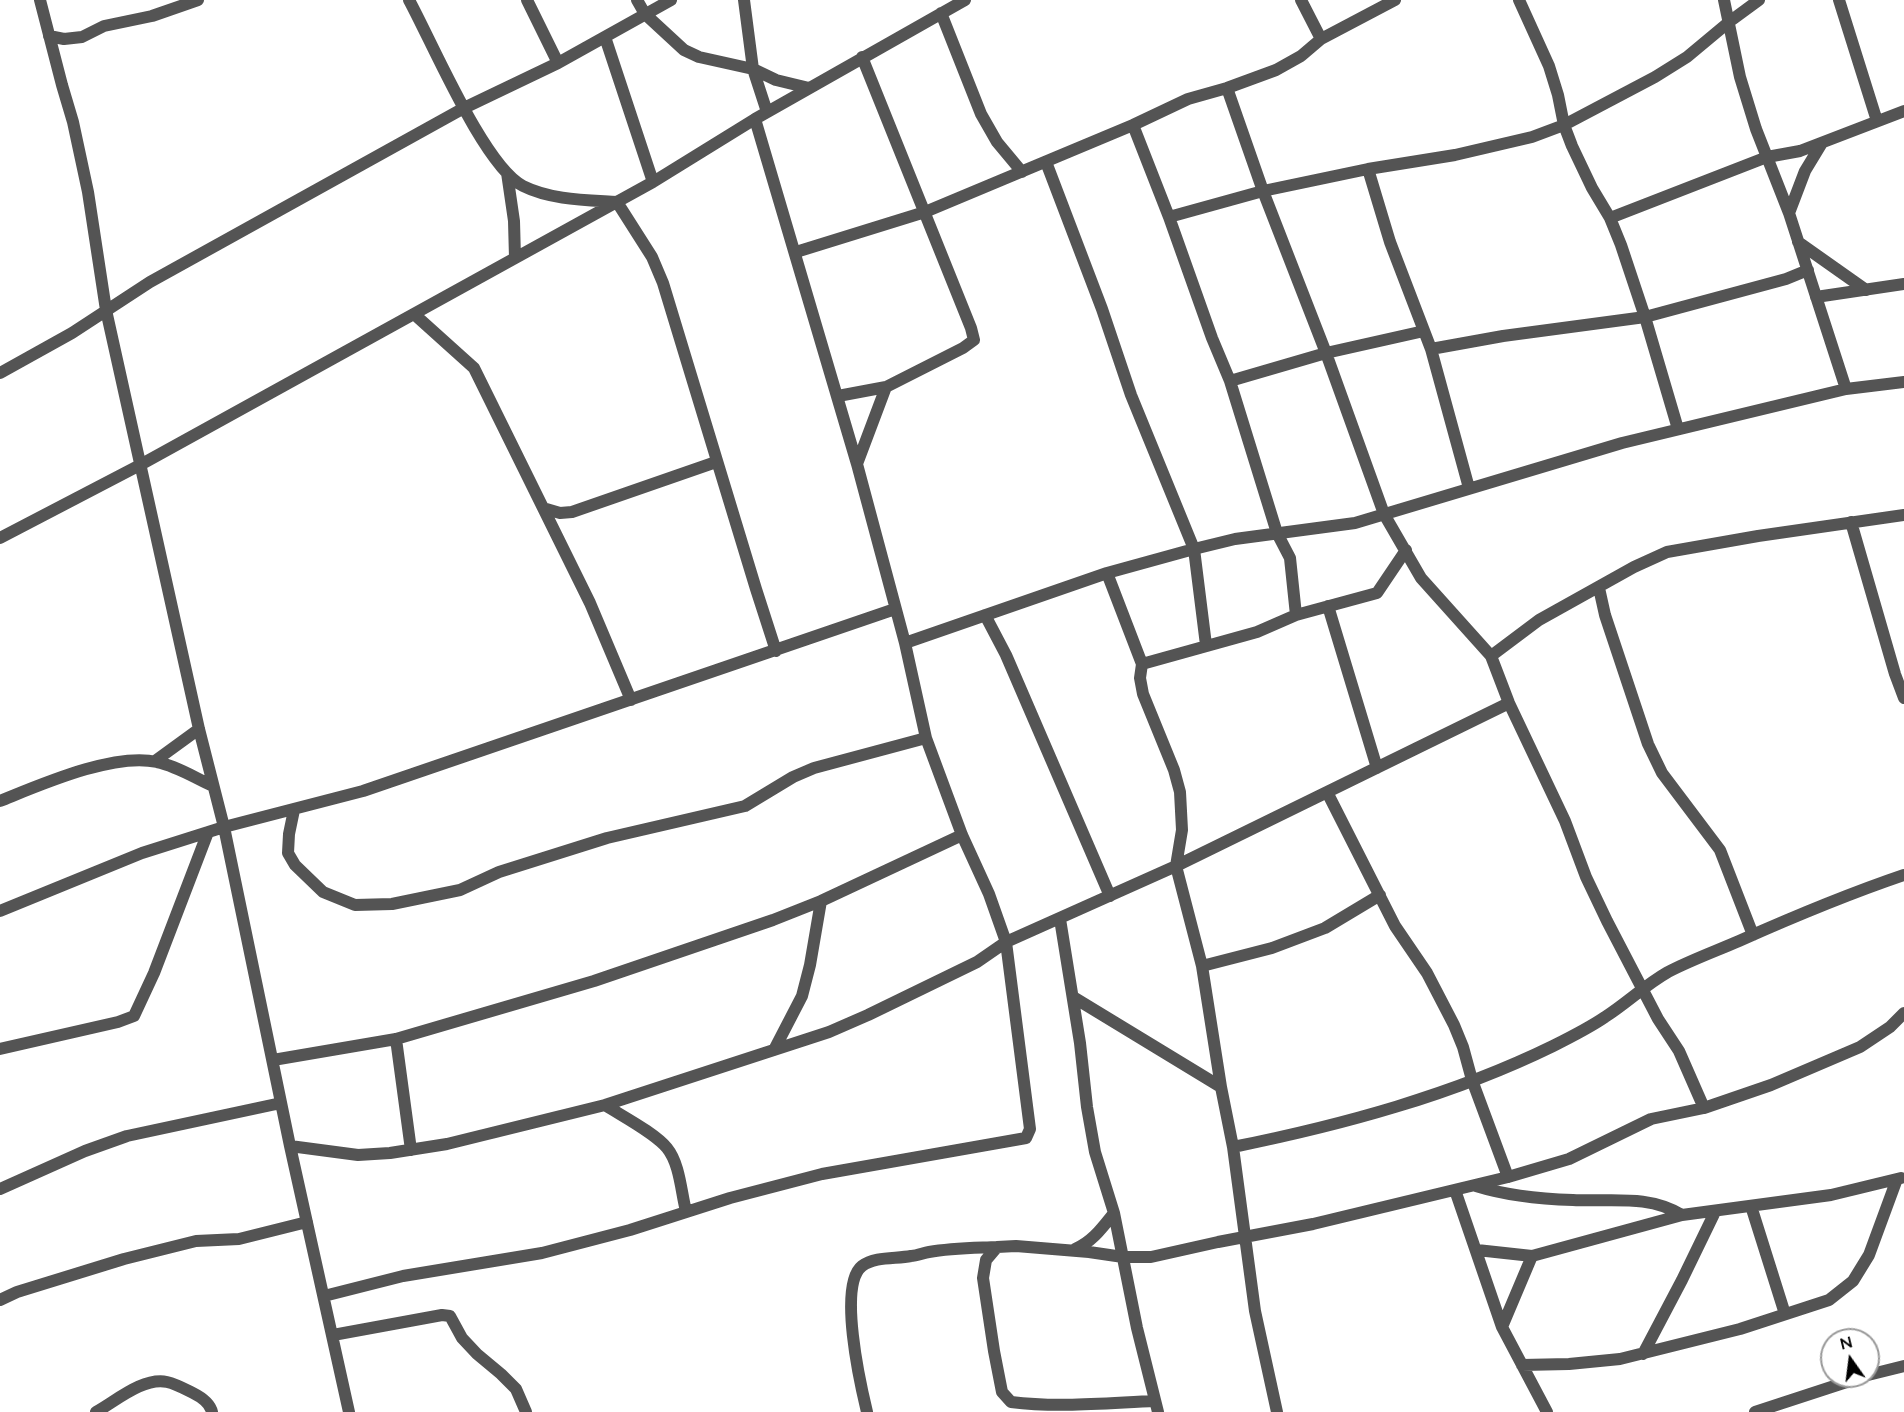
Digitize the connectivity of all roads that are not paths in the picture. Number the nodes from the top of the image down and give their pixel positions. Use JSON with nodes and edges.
{"nodes":[{"id":1,"x":40,"y":0,"type":"edge"},
{"id":2,"x":198,"y":0,"type":"edge"},
{"id":3,"x":409,"y":0,"type":"edge"},
{"id":4,"x":527,"y":0,"type":"edge"},
{"id":5,"x":637,"y":0,"type":"edge"},
{"id":6,"x":671,"y":0,"type":"edge"},
{"id":7,"x":744,"y":0,"type":"edge"},
{"id":8,"x":965,"y":0,"type":"edge"},
{"id":9,"x":1301,"y":0,"type":"edge"},
{"id":10,"x":1395,"y":0,"type":"edge"},
{"id":11,"x":1519,"y":0,"type":"edge"},
{"id":12,"x":1724,"y":0,"type":"edge"},
{"id":13,"x":1759,"y":0,"type":"edge"},
{"id":14,"x":1839,"y":0,"type":"edge"},
{"id":15,"x":940,"y":13,"type":"junction"},
{"id":16,"x":645,"y":14,"type":"junction"},
{"id":17,"x":1729,"y":22,"type":"junction"},
{"id":18,"x":49,"y":36,"type":"junction"},
{"id":19,"x":605,"y":37,"type":"junction"},
{"id":20,"x":1321,"y":39,"type":"junction"},
{"id":21,"x":862,"y":57,"type":"junction"},
{"id":22,"x":558,"y":63,"type":"junction"},
{"id":23,"x":753,"y":69,"type":"junction"},
{"id":24,"x":808,"y":88,"type":"junction"},
{"id":25,"x":1227,"y":88,"type":"junction"},
{"id":26,"x":464,"y":108,"type":"junction"},
{"id":27,"x":1904,"y":111,"type":"edge"},
{"id":28,"x":767,"y":112,"type":"junction"},
{"id":29,"x":755,"y":119,"type":"junction"},
{"id":30,"x":1878,"y":121,"type":"junction"},
{"id":31,"x":1133,"y":125,"type":"junction"},
{"id":32,"x":1564,"y":125,"type":"junction"},
{"id":33,"x":1822,"y":143,"type":"junction"},
{"id":34,"x":1767,"y":157,"type":"junction"},
{"id":35,"x":1046,"y":162,"type":"junction"},
{"id":36,"x":1368,"y":169,"type":"junction"},
{"id":37,"x":1022,"y":172,"type":"junction"},
{"id":38,"x":507,"y":173,"type":"junction"},
{"id":39,"x":653,"y":182,"type":"junction"},
{"id":40,"x":1263,"y":190,"type":"junction"},
{"id":41,"x":617,"y":202,"type":"junction"},
{"id":42,"x":925,"y":212,"type":"junction"},
{"id":43,"x":1788,"y":213,"type":"junction"},
{"id":44,"x":1169,"y":217,"type":"junction"},
{"id":45,"x":1610,"y":218,"type":"junction"},
{"id":46,"x":1798,"y":242,"type":"junction"},
{"id":47,"x":796,"y":252,"type":"junction"},
{"id":48,"x":515,"y":258,"type":"junction"},
{"id":49,"x":1808,"y":270,"type":"junction"},
{"id":50,"x":1904,"y":284,"type":"edge"},
{"id":51,"x":1866,"y":290,"type":"junction"},
{"id":52,"x":1816,"y":297,"type":"junction"},
{"id":53,"x":106,"y":310,"type":"junction"},
{"id":54,"x":414,"y":314,"type":"junction"},
{"id":55,"x":1645,"y":317,"type":"junction"},
{"id":56,"x":1424,"y":331,"type":"junction"},
{"id":57,"x":1431,"y":349,"type":"junction"},
{"id":58,"x":1326,"y":353,"type":"junction"},
{"id":59,"x":0,"y":373,"type":"edge"},
{"id":60,"x":1230,"y":381,"type":"junction"},
{"id":61,"x":1904,"y":382,"type":"edge"},
{"id":62,"x":886,"y":387,"type":"junction"},
{"id":63,"x":1846,"y":389,"type":"junction"},
{"id":64,"x":838,"y":396,"type":"junction"},
{"id":65,"x":1678,"y":429,"type":"junction"},
{"id":66,"x":716,"y":462,"type":"junction"},
{"id":67,"x":858,"y":464,"type":"junction"},
{"id":68,"x":140,"y":465,"type":"junction"},
{"id":69,"x":1469,"y":488,"type":"junction"},
{"id":70,"x":543,"y":508,"type":"junction"},
{"id":71,"x":1384,"y":514,"type":"junction"},
{"id":72,"x":1904,"y":515,"type":"edge"},
{"id":73,"x":1851,"y":522,"type":"junction"},
{"id":74,"x":1277,"y":533,"type":"junction"},
{"id":75,"x":0,"y":538,"type":"edge"},
{"id":76,"x":1194,"y":549,"type":"junction"},
{"id":77,"x":1406,"y":550,"type":"junction"},
{"id":78,"x":1107,"y":573,"type":"junction"},
{"id":79,"x":1599,"y":588,"type":"junction"},
{"id":80,"x":1328,"y":606,"type":"junction"},
{"id":81,"x":895,"y":609,"type":"junction"},
{"id":82,"x":985,"y":615,"type":"junction"},
{"id":83,"x":1296,"y":615,"type":"junction"},
{"id":84,"x":905,"y":643,"type":"junction"},
{"id":85,"x":1206,"y":645,"type":"junction"},
{"id":86,"x":776,"y":651,"type":"junction"},
{"id":87,"x":1491,"y":656,"type":"junction"},
{"id":88,"x":1142,"y":664,"type":"junction"},
{"id":89,"x":1904,"y":698,"type":"edge"},
{"id":90,"x":631,"y":700,"type":"junction"},
{"id":91,"x":1509,"y":703,"type":"junction"},
{"id":92,"x":199,"y":729,"type":"junction"},
{"id":93,"x":926,"y":738,"type":"junction"},
{"id":94,"x":155,"y":761,"type":"junction"},
{"id":95,"x":1377,"y":768,"type":"junction"},
{"id":96,"x":213,"y":786,"type":"junction"},
{"id":97,"x":1327,"y":792,"type":"junction"},
{"id":98,"x":0,"y":801,"type":"edge"},
{"id":99,"x":294,"y":810,"type":"junction"},
{"id":100,"x":224,"y":827,"type":"junction"},
{"id":101,"x":208,"y":832,"type":"junction"},
{"id":102,"x":962,"y":835,"type":"junction"},
{"id":103,"x":1176,"y":866,"type":"junction"},
{"id":104,"x":1904,"y":875,"type":"edge"},
{"id":105,"x":1380,"y":895,"type":"junction"},
{"id":106,"x":1110,"y":896,"type":"junction"},
{"id":107,"x":821,"y":902,"type":"junction"},
{"id":108,"x":0,"y":910,"type":"edge"},
{"id":109,"x":1060,"y":919,"type":"junction"},
{"id":110,"x":1754,"y":935,"type":"junction"},
{"id":111,"x":1006,"y":942,"type":"junction"},
{"id":112,"x":1202,"y":966,"type":"junction"},
{"id":113,"x":1642,"y":989,"type":"junction"},
{"id":114,"x":1072,"y":997,"type":"junction"},
{"id":115,"x":1904,"y":1013,"type":"edge"},
{"id":116,"x":396,"y":1038,"type":"junction"},
{"id":117,"x":0,"y":1049,"type":"edge"},
{"id":118,"x":774,"y":1050,"type":"junction"},
{"id":119,"x":273,"y":1060,"type":"junction"},
{"id":120,"x":1472,"y":1080,"type":"junction"},
{"id":121,"x":1221,"y":1087,"type":"junction"},
{"id":122,"x":281,"y":1103,"type":"junction"},
{"id":123,"x":605,"y":1105,"type":"junction"},
{"id":124,"x":1704,"y":1108,"type":"junction"},
{"id":125,"x":290,"y":1146,"type":"junction"},
{"id":126,"x":1233,"y":1147,"type":"junction"},
{"id":127,"x":411,"y":1150,"type":"junction"},
{"id":128,"x":1508,"y":1178,"type":"junction"},
{"id":129,"x":1900,"y":1178,"type":"edge"},
{"id":130,"x":1475,"y":1186,"type":"junction"},
{"id":131,"x":0,"y":1189,"type":"edge"},
{"id":132,"x":1455,"y":1190,"type":"junction"},
{"id":133,"x":1751,"y":1206,"type":"junction"},
{"id":134,"x":686,"y":1211,"type":"junction"},
{"id":135,"x":1715,"y":1212,"type":"junction"},
{"id":136,"x":1114,"y":1214,"type":"junction"},
{"id":137,"x":1682,"y":1215,"type":"junction"},
{"id":138,"x":307,"y":1222,"type":"junction"},
{"id":139,"x":1246,"y":1237,"type":"junction"},
{"id":140,"x":997,"y":1247,"type":"junction"},
{"id":141,"x":1074,"y":1250,"type":"junction"},
{"id":142,"x":1477,"y":1250,"type":"junction"},
{"id":143,"x":1532,"y":1256,"type":"junction"},
{"id":144,"x":1123,"y":1257,"type":"junction"},
{"id":145,"x":324,"y":1296,"type":"junction"},
{"id":146,"x":0,"y":1300,"type":"edge"},
{"id":147,"x":1785,"y":1314,"type":"junction"},
{"id":148,"x":1502,"y":1326,"type":"junction"},
{"id":149,"x":333,"y":1335,"type":"junction"},
{"id":150,"x":1643,"y":1354,"type":"junction"},
{"id":151,"x":1522,"y":1365,"type":"junction"},
{"id":152,"x":1904,"y":1366,"type":"edge"},
{"id":153,"x":1880,"y":1372,"type":"edge"},
{"id":154,"x":1829,"y":1388,"type":"edge"},
{"id":155,"x":1156,"y":1406,"type":"edge"},
{"id":156,"x":96,"y":1412,"type":"edge"},
{"id":157,"x":212,"y":1412,"type":"edge"},
{"id":158,"x":349,"y":1412,"type":"edge"},
{"id":159,"x":526,"y":1412,"type":"edge"},
{"id":160,"x":867,"y":1412,"type":"edge"},
{"id":161,"x":1277,"y":1412,"type":"edge"},
{"id":162,"x":1546,"y":1412,"type":"edge"},
{"id":163,"x":1755,"y":1412,"type":"edge"}],
"edges":[{"from":1,"to":18,"type":"street"},
{"from":2,"to":18,"type":"street"},
{"from":3,"to":26,"type":"street"},
{"from":4,"to":22,"type":"street"},
{"from":5,"to":16,"type":"street"},
{"from":6,"to":16,"type":"street"},
{"from":7,"to":23,"type":"street"},
{"from":8,"to":15,"type":"street"},
{"from":9,"to":20,"type":"street"},
{"from":10,"to":20,"type":"street"},
{"from":11,"to":32,"type":"street"},
{"from":12,"to":17,"type":"street"},
{"from":13,"to":17,"type":"street"},
{"from":14,"to":30,"type":"street"},
{"from":15,"to":21,"type":"street"},
{"from":15,"to":37,"type":"street"},
{"from":16,"to":19,"type":"street"},
{"from":16,"to":23,"type":"street"},
{"from":17,"to":32,"type":"street"},
{"from":17,"to":34,"type":"street"},
{"from":18,"to":53,"type":"street"},
{"from":19,"to":22,"type":"street"},
{"from":19,"to":39,"type":"street"},
{"from":20,"to":25,"type":"street"},
{"from":21,"to":24,"type":"street"},
{"from":21,"to":42,"type":"street"},
{"from":22,"to":26,"type":"street"},
{"from":23,"to":24,"type":"street"},
{"from":23,"to":28,"type":"street"},
{"from":24,"to":28,"type":"street"},
{"from":25,"to":31,"type":"street"},
{"from":25,"to":40,"type":"street"},
{"from":26,"to":38,"type":"street"},
{"from":26,"to":53,"type":"street"},
{"from":27,"to":30,"type":"street"},
{"from":28,"to":29,"type":"street"},
{"from":29,"to":39,"type":"street"},
{"from":29,"to":47,"type":"street"},
{"from":30,"to":33,"type":"street"},
{"from":31,"to":35,"type":"street"},
{"from":31,"to":44,"type":"street"},
{"from":32,"to":36,"type":"street"},
{"from":32,"to":45,"type":"street"},
{"from":33,"to":34,"type":"street"},
{"from":33,"to":43,"type":"street"},
{"from":34,"to":43,"type":"street"},
{"from":34,"to":45,"type":"street"},
{"from":35,"to":37,"type":"street"},
{"from":35,"to":76,"type":"street"},
{"from":36,"to":40,"type":"street"},
{"from":36,"to":56,"type":"street"},
{"from":37,"to":42,"type":"street"},
{"from":38,"to":41,"type":"street"},
{"from":38,"to":48,"type":"street"},
{"from":39,"to":41,"type":"street"},
{"from":40,"to":44,"type":"street"},
{"from":40,"to":58,"type":"street"},
{"from":41,"to":48,"type":"street"},
{"from":41,"to":66,"type":"street"},
{"from":42,"to":47,"type":"street"},
{"from":42,"to":62,"type":"street"},
{"from":43,"to":46,"type":"street"},
{"from":44,"to":60,"type":"street"},
{"from":45,"to":55,"type":"street"},
{"from":46,"to":49,"type":"street"},
{"from":46,"to":51,"type":"street"},
{"from":47,"to":64,"type":"street"},
{"from":48,"to":54,"type":"street"},
{"from":49,"to":52,"type":"street"},
{"from":49,"to":55,"type":"street"},
{"from":50,"to":51,"type":"street"},
{"from":51,"to":52,"type":"street"},
{"from":52,"to":63,"type":"street"},
{"from":53,"to":59,"type":"street"},
{"from":53,"to":68,"type":"street"},
{"from":54,"to":68,"type":"street"},
{"from":54,"to":70,"type":"street"},
{"from":55,"to":57,"type":"street"},
{"from":55,"to":65,"type":"street"},
{"from":56,"to":57,"type":"street"},
{"from":56,"to":58,"type":"street"},
{"from":57,"to":69,"type":"street"},
{"from":58,"to":60,"type":"street"},
{"from":58,"to":71,"type":"street"},
{"from":60,"to":74,"type":"street"},
{"from":61,"to":63,"type":"street"},
{"from":62,"to":64,"type":"street"},
{"from":62,"to":67,"type":"street"},
{"from":63,"to":65,"type":"street"},
{"from":64,"to":67,"type":"street"},
{"from":65,"to":69,"type":"street"},
{"from":66,"to":70,"type":"street"},
{"from":66,"to":86,"type":"street"},
{"from":67,"to":81,"type":"street"},
{"from":68,"to":75,"type":"street"},
{"from":68,"to":92,"type":"street"},
{"from":69,"to":71,"type":"street"},
{"from":70,"to":90,"type":"street"},
{"from":71,"to":74,"type":"street"},
{"from":71,"to":77,"type":"street"},
{"from":72,"to":73,"type":"street"},
{"from":73,"to":79,"type":"street"},
{"from":73,"to":89,"type":"street"},
{"from":74,"to":76,"type":"street"},
{"from":74,"to":83,"type":"street"},
{"from":76,"to":78,"type":"street"},
{"from":76,"to":85,"type":"street"},
{"from":77,"to":80,"type":"street"},
{"from":77,"to":87,"type":"street"},
{"from":78,"to":82,"type":"street"},
{"from":78,"to":88,"type":"street"},
{"from":79,"to":87,"type":"street"},
{"from":79,"to":110,"type":"street"},
{"from":80,"to":83,"type":"street"},
{"from":80,"to":95,"type":"street"},
{"from":81,"to":84,"type":"street"},
{"from":81,"to":86,"type":"street"},
{"from":82,"to":84,"type":"street"},
{"from":82,"to":106,"type":"street"},
{"from":83,"to":85,"type":"street"},
{"from":84,"to":93,"type":"street"},
{"from":85,"to":88,"type":"street"},
{"from":86,"to":90,"type":"street"},
{"from":87,"to":91,"type":"street"},
{"from":88,"to":103,"type":"street"},
{"from":90,"to":99,"type":"street"},
{"from":91,"to":95,"type":"street"},
{"from":91,"to":113,"type":"street"},
{"from":92,"to":94,"type":"street"},
{"from":92,"to":96,"type":"street"},
{"from":93,"to":99,"type":"street"},
{"from":93,"to":102,"type":"street"},
{"from":94,"to":96,"type":"street"},
{"from":94,"to":98,"type":"street"},
{"from":95,"to":97,"type":"street"},
{"from":96,"to":100,"type":"street"},
{"from":97,"to":103,"type":"street"},
{"from":97,"to":105,"type":"street"},
{"from":99,"to":100,"type":"street"},
{"from":100,"to":101,"type":"street"},
{"from":100,"to":119,"type":"street"},
{"from":101,"to":108,"type":"street"},
{"from":101,"to":117,"type":"street"},
{"from":102,"to":107,"type":"street"},
{"from":102,"to":111,"type":"street"},
{"from":103,"to":106,"type":"street"},
{"from":103,"to":112,"type":"street"},
{"from":104,"to":110,"type":"street"},
{"from":105,"to":112,"type":"street"},
{"from":105,"to":120,"type":"street"},
{"from":106,"to":109,"type":"street"},
{"from":107,"to":116,"type":"street"},
{"from":107,"to":118,"type":"street"},
{"from":109,"to":111,"type":"street"},
{"from":109,"to":114,"type":"street"},
{"from":110,"to":113,"type":"street"},
{"from":111,"to":118,"type":"street"},
{"from":111,"to":134,"type":"street"},
{"from":112,"to":121,"type":"street"},
{"from":113,"to":120,"type":"street"},
{"from":113,"to":124,"type":"street"},
{"from":114,"to":121,"type":"street"},
{"from":114,"to":136,"type":"street"},
{"from":115,"to":124,"type":"street"},
{"from":116,"to":119,"type":"street"},
{"from":116,"to":127,"type":"street"},
{"from":118,"to":123,"type":"street"},
{"from":119,"to":122,"type":"street"},
{"from":120,"to":126,"type":"street"},
{"from":120,"to":128,"type":"street"},
{"from":121,"to":126,"type":"street"},
{"from":122,"to":125,"type":"street"},
{"from":122,"to":131,"type":"street"},
{"from":123,"to":127,"type":"street"},
{"from":123,"to":134,"type":"street"},
{"from":124,"to":128,"type":"street"},
{"from":125,"to":127,"type":"street"},
{"from":125,"to":138,"type":"street"},
{"from":126,"to":139,"type":"street"},
{"from":128,"to":130,"type":"street"},
{"from":129,"to":133,"type":"street"},
{"from":129,"to":147,"type":"street"},
{"from":130,"to":132,"type":"street"},
{"from":130,"to":137,"type":"street"},
{"from":132,"to":139,"type":"street"},
{"from":132,"to":142,"type":"street"},
{"from":133,"to":135,"type":"street"},
{"from":133,"to":147,"type":"street"},
{"from":134,"to":145,"type":"street"},
{"from":135,"to":137,"type":"street"},
{"from":135,"to":150,"type":"street"},
{"from":136,"to":141,"type":"street"},
{"from":136,"to":144,"type":"street"},
{"from":137,"to":143,"type":"street"},
{"from":138,"to":145,"type":"street"},
{"from":138,"to":146,"type":"street"},
{"from":139,"to":144,"type":"street"},
{"from":139,"to":161,"type":"street"},
{"from":140,"to":141,"type":"street"},
{"from":140,"to":155,"type":"street"},
{"from":140,"to":160,"type":"street"},
{"from":141,"to":144,"type":"street"},
{"from":142,"to":143,"type":"street"},
{"from":142,"to":148,"type":"street"},
{"from":143,"to":148,"type":"street"},
{"from":144,"to":155,"type":"street"},
{"from":145,"to":149,"type":"street"},
{"from":147,"to":150,"type":"street"},
{"from":148,"to":151,"type":"street"},
{"from":149,"to":158,"type":"street"},
{"from":149,"to":159,"type":"street"},
{"from":150,"to":151,"type":"street"},
{"from":151,"to":162,"type":"street"},
{"from":152,"to":153,"type":"street"},
{"from":154,"to":163,"type":"street"},
{"from":156,"to":157,"type":"street"}]}
